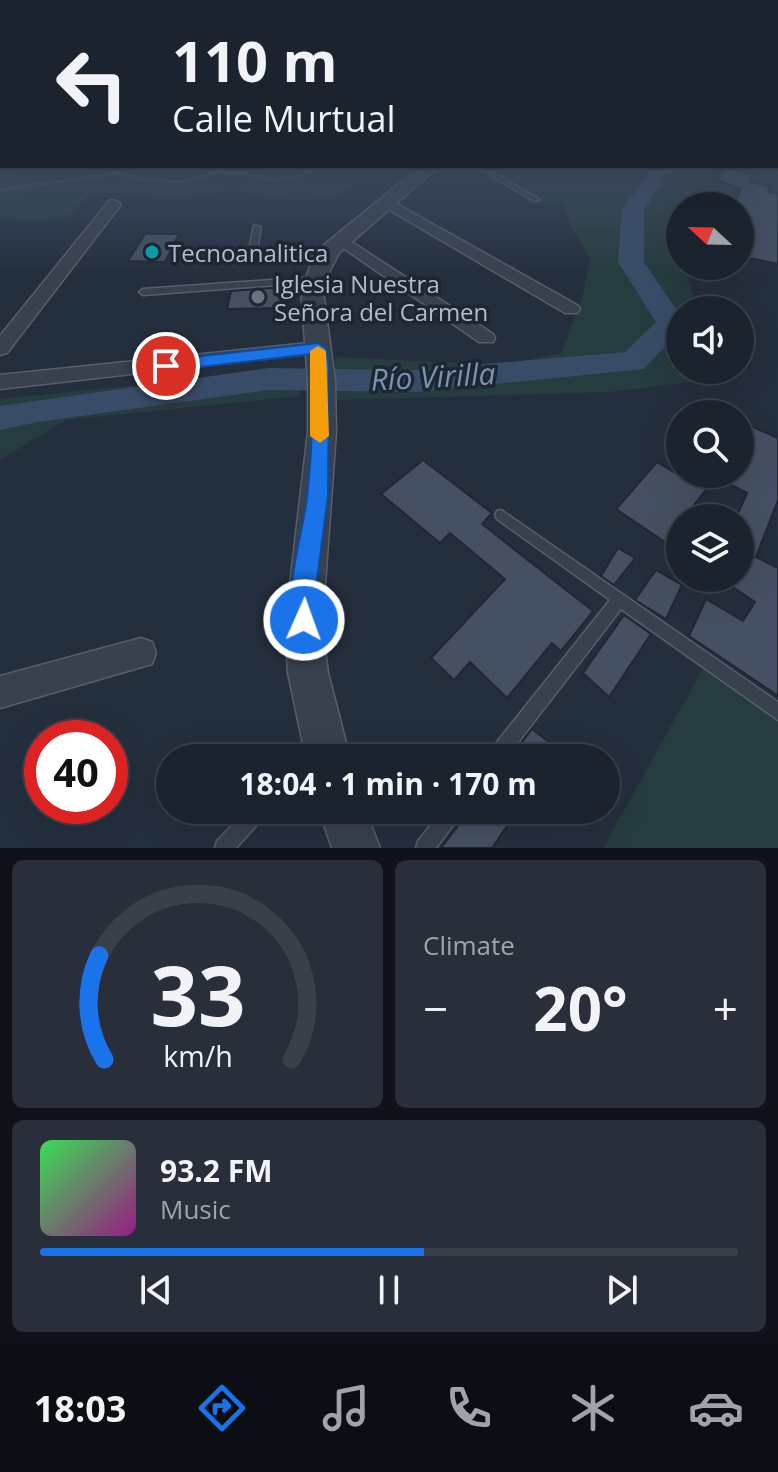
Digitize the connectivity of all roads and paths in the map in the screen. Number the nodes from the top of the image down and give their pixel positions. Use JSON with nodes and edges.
{"nodes":[{"id":1,"x":395,"y":197,"type":"edge"},
{"id":2,"x":530,"y":197,"type":"edge"},
{"id":3,"x":536,"y":200,"type":"dead end"},
{"id":4,"x":388,"y":203,"type":"junction"},
{"id":5,"x":114,"y":204,"type":"dead end"},
{"id":6,"x":257,"y":227,"type":"dead end"},
{"id":7,"x":334,"y":247,"type":"junction"},
{"id":8,"x":314,"y":280,"type":"junction"},
{"id":9,"x":143,"y":292,"type":"dead end"},
{"id":10,"x":571,"y":309,"type":"dead end"},
{"id":11,"x":486,"y":338,"type":"dead end"},
{"id":12,"x":0,"y":349,"type":"edge"},
{"id":13,"x":319,"y":358,"type":"junction"},
{"id":14,"x":0,"y":382,"type":"edge"},
{"id":15,"x":501,"y":515,"type":"dead end"},
{"id":16,"x":619,"y":600,"type":"junction"},
{"id":17,"x":141,"y":653,"type":"dead end"},
{"id":18,"x":0,"y":692,"type":"edge"},
{"id":19,"x":778,"y":712,"type":"edge"},
{"id":20,"x":319,"y":744,"type":"edge"},
{"id":21,"x":506,"y":744,"type":"edge"},
{"id":22,"x":246,"y":824,"type":"edge"},
{"id":23,"x":347,"y":824,"type":"edge"},
{"id":24,"x":443,"y":824,"type":"edge"},
{"id":25,"x":224,"y":848,"type":"edge"},
{"id":26,"x":356,"y":848,"type":"edge"},
{"id":27,"x":425,"y":848,"type":"edge"}],
"edges":[{"from":1,"to":4,"type":"street"},
{"from":2,"to":3,"type":"lane"},
{"from":4,"to":7,"type":"street"},
{"from":4,"to":10,"type":"street"},
{"from":5,"to":12,"type":"street"},
{"from":6,"to":7,"type":"lane"},
{"from":7,"to":8,"type":"street"},
{"from":7,"to":11,"type":"street"},
{"from":8,"to":9,"type":"lane"},
{"from":8,"to":13,"type":"street"},
{"from":13,"to":14,"type":"street"},
{"from":13,"to":20,"type":"street"},
{"from":15,"to":16,"type":"lane"},
{"from":16,"to":19,"type":"lane"},
{"from":16,"to":21,"type":"lane"},
{"from":17,"to":18,"type":"street"},
{"from":22,"to":25,"type":"lane"},
{"from":23,"to":26,"type":"street"},
{"from":24,"to":27,"type":"lane"}]}
